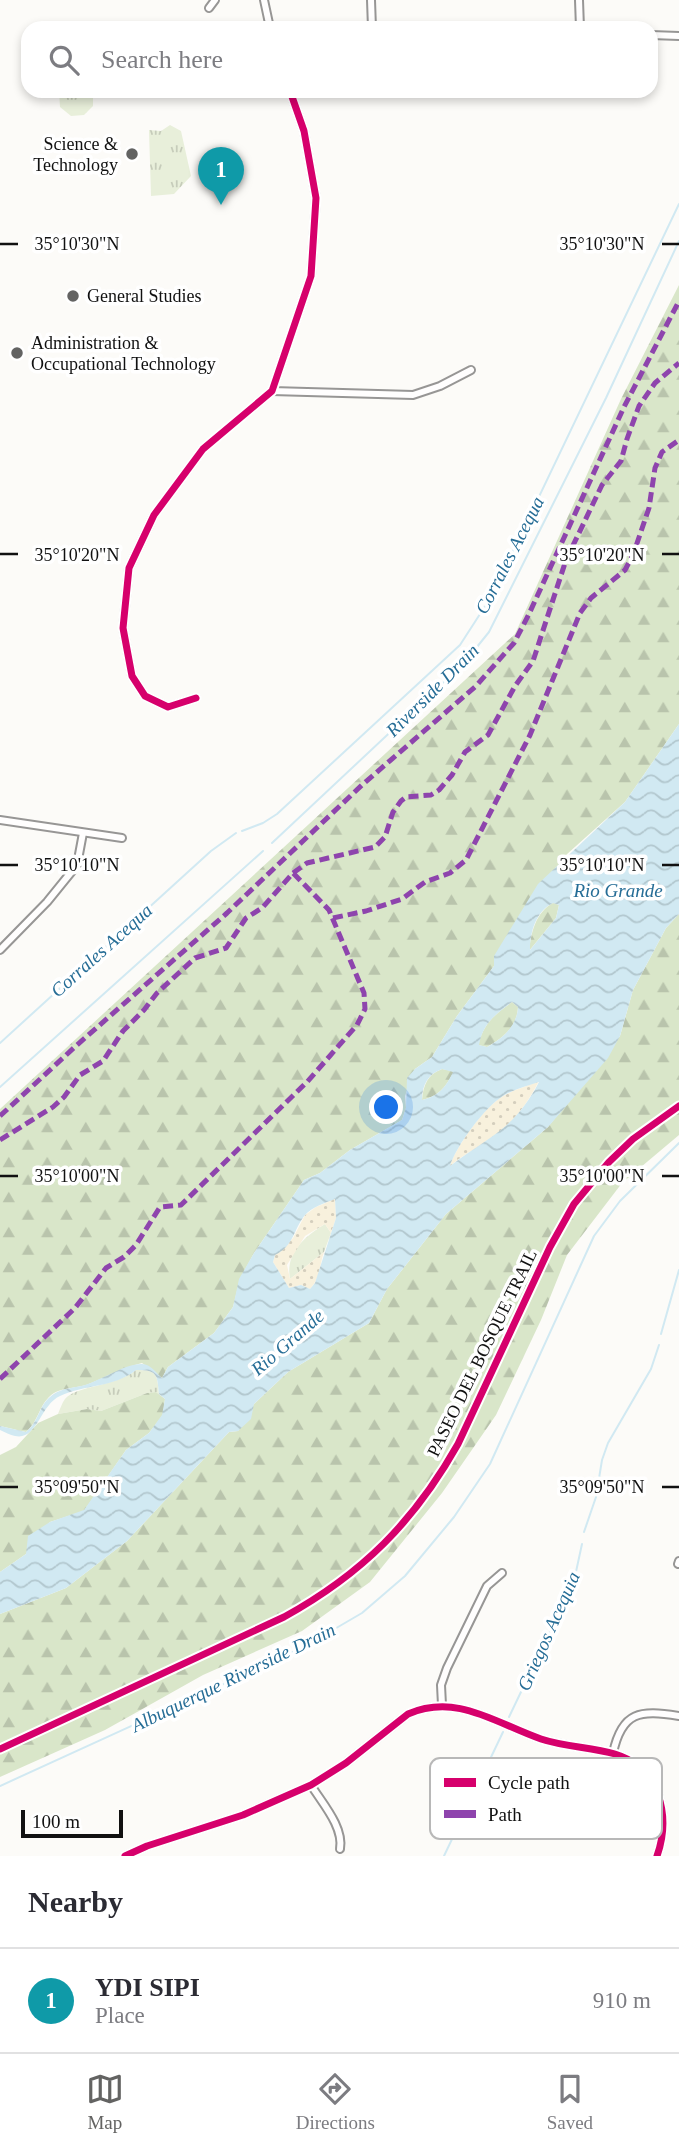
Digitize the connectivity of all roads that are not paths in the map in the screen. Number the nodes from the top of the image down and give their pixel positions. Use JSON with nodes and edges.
{"nodes":[{"id":1,"x":215,"y":0,"type":"edge"},
{"id":2,"x":264,"y":0,"type":"edge"},
{"id":3,"x":371,"y":0,"type":"edge"},
{"id":4,"x":579,"y":0,"type":"edge"},
{"id":5,"x":209,"y":8,"type":"dead end"},
{"id":6,"x":268,"y":21,"type":"edge"},
{"id":7,"x":372,"y":21,"type":"edge"},
{"id":8,"x":580,"y":21,"type":"edge"},
{"id":9,"x":658,"y":35,"type":"edge"},
{"id":10,"x":679,"y":36,"type":"edge"},
{"id":11,"x":292,"y":98,"type":"edge"},
{"id":12,"x":471,"y":370,"type":"dead end"},
{"id":13,"x":272,"y":391,"type":"junction"},
{"id":14,"x":196,"y":698,"type":"dead end"},
{"id":15,"x":0,"y":820,"type":"edge"},
{"id":16,"x":83,"y":833,"type":"junction"},
{"id":17,"x":122,"y":838,"type":"dead end"},
{"id":18,"x":0,"y":950,"type":"edge"},
{"id":19,"x":502,"y":1573,"type":"dead end"},
{"id":20,"x":442,"y":1705,"type":"junction"},
{"id":21,"x":679,"y":1716,"type":"edge"},
{"id":22,"x":613,"y":1753,"type":"junction"},
{"id":23,"x":624,"y":1758,"type":"edge"},
{"id":24,"x":311,"y":1785,"type":"junction"},
{"id":25,"x":662,"y":1811,"type":"edge"},
{"id":26,"x":662,"y":1832,"type":"edge"},
{"id":27,"x":340,"y":1849,"type":"dead end"},
{"id":28,"x":125,"y":1856,"type":"edge"}],
"edges":[{"from":1,"to":5,"type":"street"},
{"from":2,"to":6,"type":"street"},
{"from":3,"to":7,"type":"street"},
{"from":4,"to":8,"type":"street"},
{"from":9,"to":10,"type":"street"},
{"from":11,"to":13,"type":"street"},
{"from":12,"to":13,"type":"street"},
{"from":13,"to":14,"type":"street"},
{"from":15,"to":16,"type":"street"},
{"from":16,"to":17,"type":"street"},
{"from":16,"to":18,"type":"street"},
{"from":19,"to":20,"type":"street"},
{"from":20,"to":22,"type":"street"},
{"from":20,"to":24,"type":"street"},
{"from":21,"to":22,"type":"street"},
{"from":22,"to":23,"type":"street"},
{"from":24,"to":27,"type":"street"},
{"from":24,"to":28,"type":"street"},
{"from":25,"to":26,"type":"street"}]}
